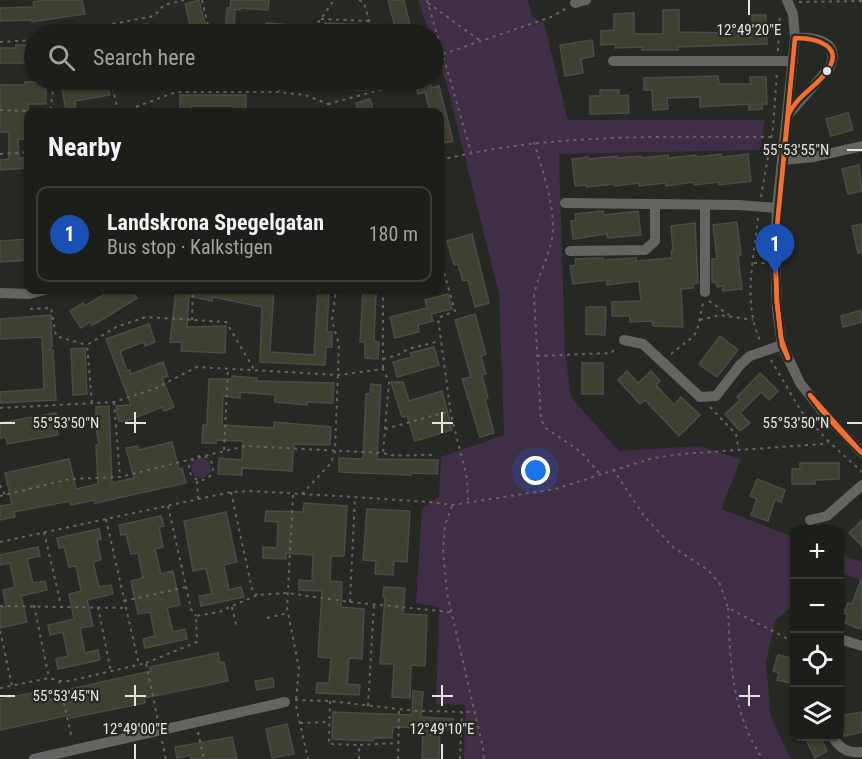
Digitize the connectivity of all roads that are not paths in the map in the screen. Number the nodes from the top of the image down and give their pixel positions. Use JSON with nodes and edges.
{"nodes":[{"id":1,"x":788,"y":1,"type":"edge"},
{"id":2,"x":795,"y":38,"type":"junction"},
{"id":3,"x":613,"y":61,"type":"dead end"},
{"id":4,"x":793,"y":61,"type":"junction"},
{"id":5,"x":789,"y":114,"type":"junction"},
{"id":6,"x":862,"y":147,"type":"edge"},
{"id":7,"x":783,"y":160,"type":"junction"},
{"id":8,"x":566,"y":203,"type":"dead end"},
{"id":9,"x":655,"y":204,"type":"junction"},
{"id":10,"x":705,"y":205,"type":"junction"},
{"id":11,"x":777,"y":208,"type":"junction"},
{"id":12,"x":570,"y":251,"type":"dead end"},
{"id":13,"x":705,"y":292,"type":"dead end"},
{"id":14,"x":0,"y":293,"type":"edge"},
{"id":15,"x":24,"y":294,"type":"edge"},
{"id":16,"x":624,"y":340,"type":"road end"},
{"id":17,"x":782,"y":345,"type":"junction"},
{"id":18,"x":862,"y":453,"type":"edge"},
{"id":19,"x":862,"y":485,"type":"edge"},
{"id":20,"x":810,"y":520,"type":"dead end"},
{"id":21,"x":844,"y":640,"type":"edge"},
{"id":22,"x":862,"y":646,"type":"edge"},
{"id":23,"x":291,"y":701,"type":"road end"},
{"id":24,"x":835,"y":741,"type":"edge"},
{"id":25,"x":862,"y":752,"type":"edge"},
{"id":26,"x":34,"y":759,"type":"edge"}],
"edges":[{"from":1,"to":2,"type":"street"},
{"from":2,"to":4,"type":"street"},
{"from":2,"to":5,"type":"street"},
{"from":3,"to":4,"type":"street"},
{"from":4,"to":5,"type":"street"},
{"from":5,"to":7,"type":"street"},
{"from":6,"to":7,"type":"street"},
{"from":7,"to":11,"type":"street"},
{"from":8,"to":9,"type":"street"},
{"from":9,"to":10,"type":"street"},
{"from":9,"to":12,"type":"street"},
{"from":10,"to":11,"type":"street"},
{"from":10,"to":13,"type":"street"},
{"from":11,"to":17,"type":"street"},
{"from":14,"to":15,"type":"street"},
{"from":16,"to":17,"type":"street"},
{"from":17,"to":18,"type":"street"},
{"from":19,"to":20,"type":"street"},
{"from":21,"to":22,"type":"street"},
{"from":23,"to":26,"type":"street"},
{"from":24,"to":25,"type":"street"}]}
